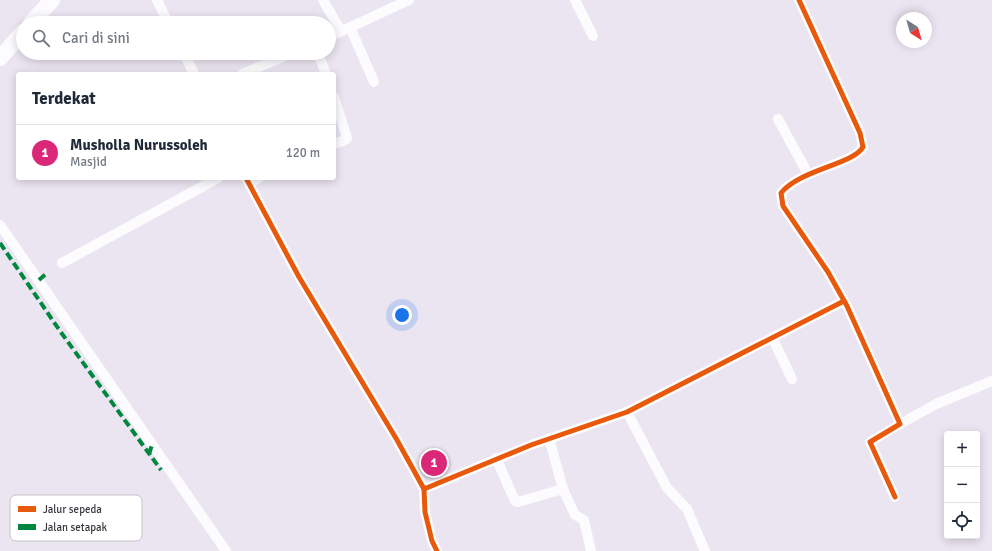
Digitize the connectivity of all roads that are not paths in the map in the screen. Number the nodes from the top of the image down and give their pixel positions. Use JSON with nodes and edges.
{"nodes":[{"id":1,"x":52,"y":0,"type":"edge"},
{"id":2,"x":157,"y":0,"type":"edge"},
{"id":3,"x":323,"y":0,"type":"edge"},
{"id":4,"x":409,"y":0,"type":"edge"},
{"id":5,"x":575,"y":0,"type":"edge"},
{"id":6,"x":799,"y":0,"type":"edge"},
{"id":7,"x":37,"y":16,"type":"edge"},
{"id":8,"x":165,"y":16,"type":"edge"},
{"id":9,"x":335,"y":16,"type":"edge"},
{"id":10,"x":336,"y":17,"type":"edge"},
{"id":11,"x":345,"y":29,"type":"junction"},
{"id":12,"x":336,"y":34,"type":"edge"},
{"id":13,"x":593,"y":36,"type":"dead end"},
{"id":14,"x":16,"y":40,"type":"edge"},
{"id":15,"x":0,"y":58,"type":"edge"},
{"id":16,"x":187,"y":60,"type":"edge"},
{"id":17,"x":275,"y":60,"type":"edge"},
{"id":18,"x":321,"y":60,"type":"edge"},
{"id":19,"x":193,"y":72,"type":"edge"},
{"id":20,"x":247,"y":72,"type":"edge"},
{"id":21,"x":325,"y":72,"type":"edge"},
{"id":22,"x":374,"y":82,"type":"dead end"},
{"id":23,"x":336,"y":103,"type":"edge"},
{"id":24,"x":778,"y":119,"type":"dead end"},
{"id":25,"x":336,"y":143,"type":"edge"},
{"id":26,"x":808,"y":174,"type":"junction"},
{"id":27,"x":214,"y":180,"type":"edge"},
{"id":28,"x":247,"y":181,"type":"edge"},
{"id":29,"x":0,"y":225,"type":"edge"},
{"id":30,"x":62,"y":263,"type":"dead end"},
{"id":31,"x":844,"y":301,"type":"junction"},
{"id":32,"x":772,"y":337,"type":"junction"},
{"id":33,"x":792,"y":379,"type":"dead end"},
{"id":34,"x":992,"y":381,"type":"edge"},
{"id":35,"x":627,"y":412,"type":"junction"},
{"id":36,"x":900,"y":424,"type":"junction"},
{"id":37,"x":549,"y":438,"type":"junction"},
{"id":38,"x":496,"y":458,"type":"junction"},
{"id":39,"x":424,"y":489,"type":"junction"},
{"id":40,"x":564,"y":489,"type":"junction"},
{"id":41,"x":894,"y":497,"type":"dead end"},
{"id":42,"x":226,"y":551,"type":"edge"},
{"id":43,"x":437,"y":551,"type":"edge"},
{"id":44,"x":591,"y":551,"type":"edge"},
{"id":45,"x":705,"y":551,"type":"edge"}],
"edges":[{"from":1,"to":7,"type":"highway"},
{"from":2,"to":8,"type":"street"},
{"from":3,"to":9,"type":"street"},
{"from":4,"to":11,"type":"street"},
{"from":5,"to":13,"type":"street"},
{"from":6,"to":26,"type":"street"},
{"from":10,"to":11,"type":"street"},
{"from":11,"to":12,"type":"street"},
{"from":11,"to":22,"type":"street"},
{"from":14,"to":15,"type":"highway"},
{"from":16,"to":19,"type":"street"},
{"from":17,"to":20,"type":"street"},
{"from":18,"to":21,"type":"street"},
{"from":23,"to":25,"type":"street"},
{"from":24,"to":26,"type":"street"},
{"from":26,"to":31,"type":"street"},
{"from":27,"to":30,"type":"street"},
{"from":28,"to":39,"type":"street"},
{"from":29,"to":42,"type":"street"},
{"from":31,"to":32,"type":"street"},
{"from":31,"to":36,"type":"street"},
{"from":32,"to":33,"type":"street"},
{"from":32,"to":35,"type":"street"},
{"from":34,"to":36,"type":"street"},
{"from":35,"to":37,"type":"street"},
{"from":35,"to":45,"type":"street"},
{"from":36,"to":41,"type":"street"},
{"from":37,"to":38,"type":"street"},
{"from":37,"to":40,"type":"street"},
{"from":38,"to":39,"type":"street"},
{"from":38,"to":40,"type":"street"},
{"from":39,"to":43,"type":"street"},
{"from":40,"to":44,"type":"street"}]}
